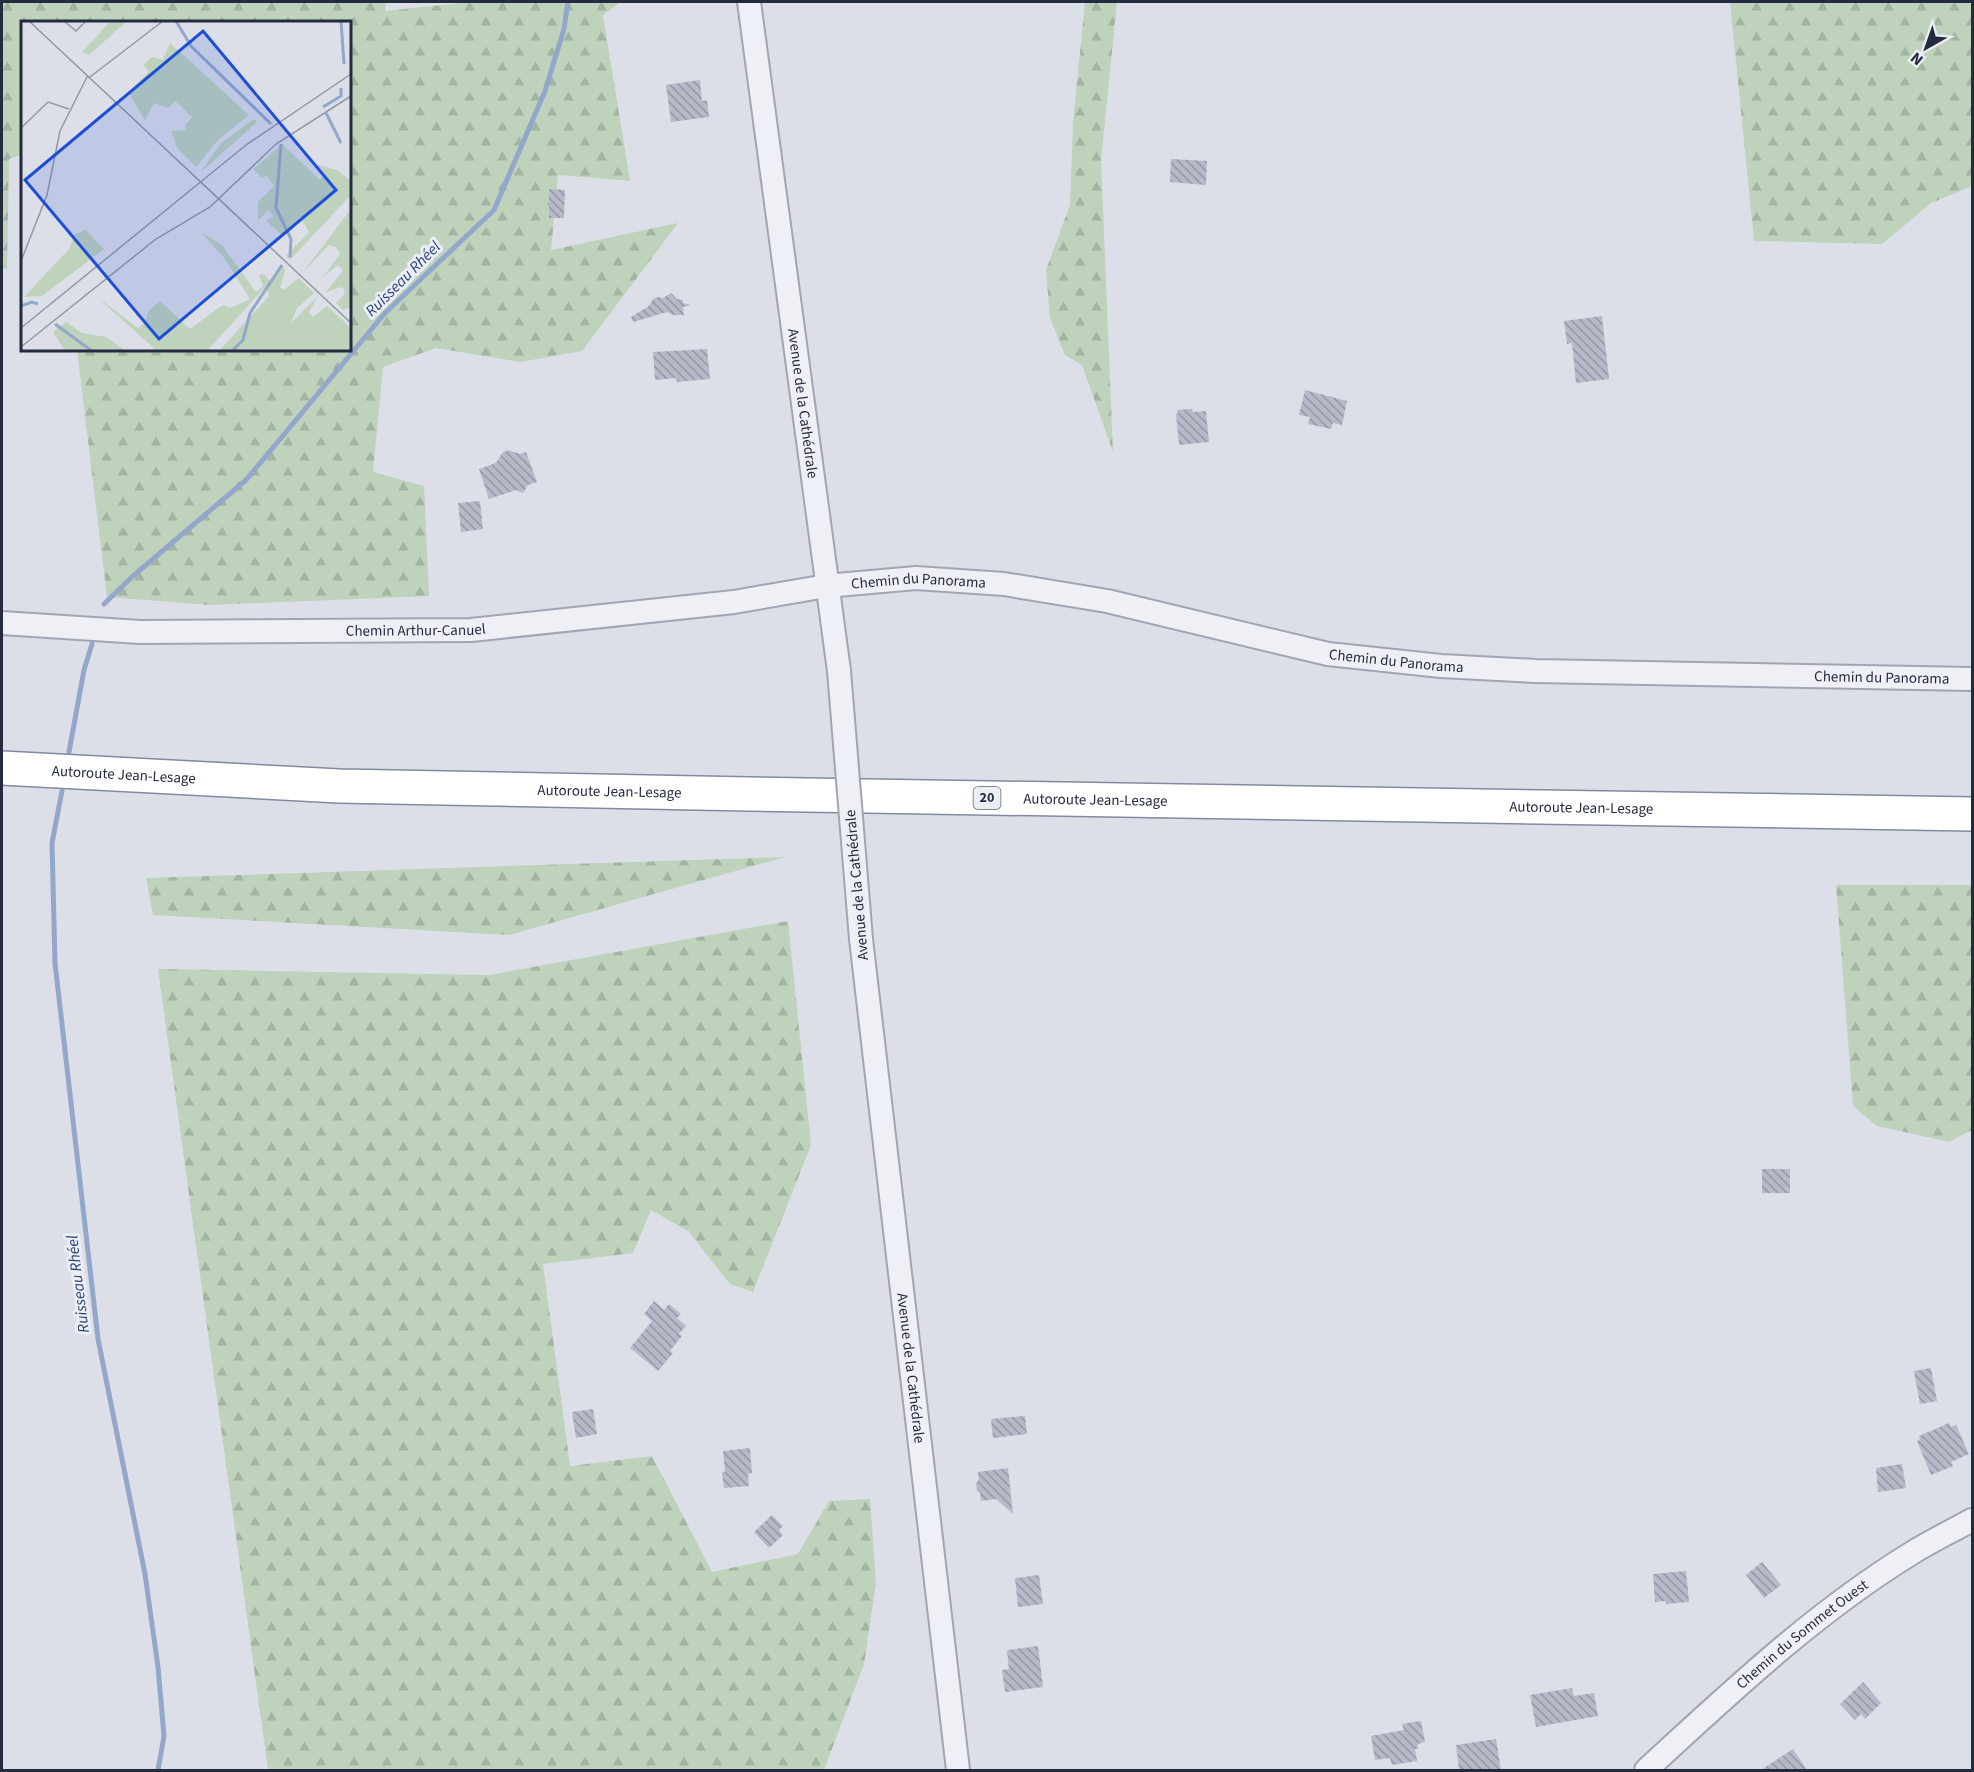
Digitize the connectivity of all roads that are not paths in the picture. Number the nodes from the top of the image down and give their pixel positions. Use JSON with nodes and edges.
{"nodes":[{"id":1,"x":748,"y":2,"type":"edge"},
{"id":2,"x":826,"y":586,"type":"junction"},
{"id":3,"x":2,"y":623,"type":"edge"},
{"id":4,"x":1972,"y":679,"type":"edge"},
{"id":5,"x":2,"y":768,"type":"edge"},
{"id":6,"x":1972,"y":814,"type":"edge"},
{"id":7,"x":1972,"y":1520,"type":"edge"},
{"id":8,"x":958,"y":1770,"type":"edge"},
{"id":9,"x":1646,"y":1770,"type":"edge"}],
"edges":[{"from":1,"to":2,"type":"street","name":"Avenue de la Cathédrale"},
{"from":2,"to":3,"type":"street","name":"Chemin Arthur-Canuel"},
{"from":2,"to":4,"type":"street","name":"Chemin du Panorama"},
{"from":2,"to":8,"type":"street","name":"Avenue de la Cathédrale","bridge":true},
{"from":5,"to":6,"type":"highway","name":"Autoroute Jean-Lesage","number":"20"},
{"from":7,"to":9,"type":"street","name":"Chemin du Sommet Ouest"}]}
